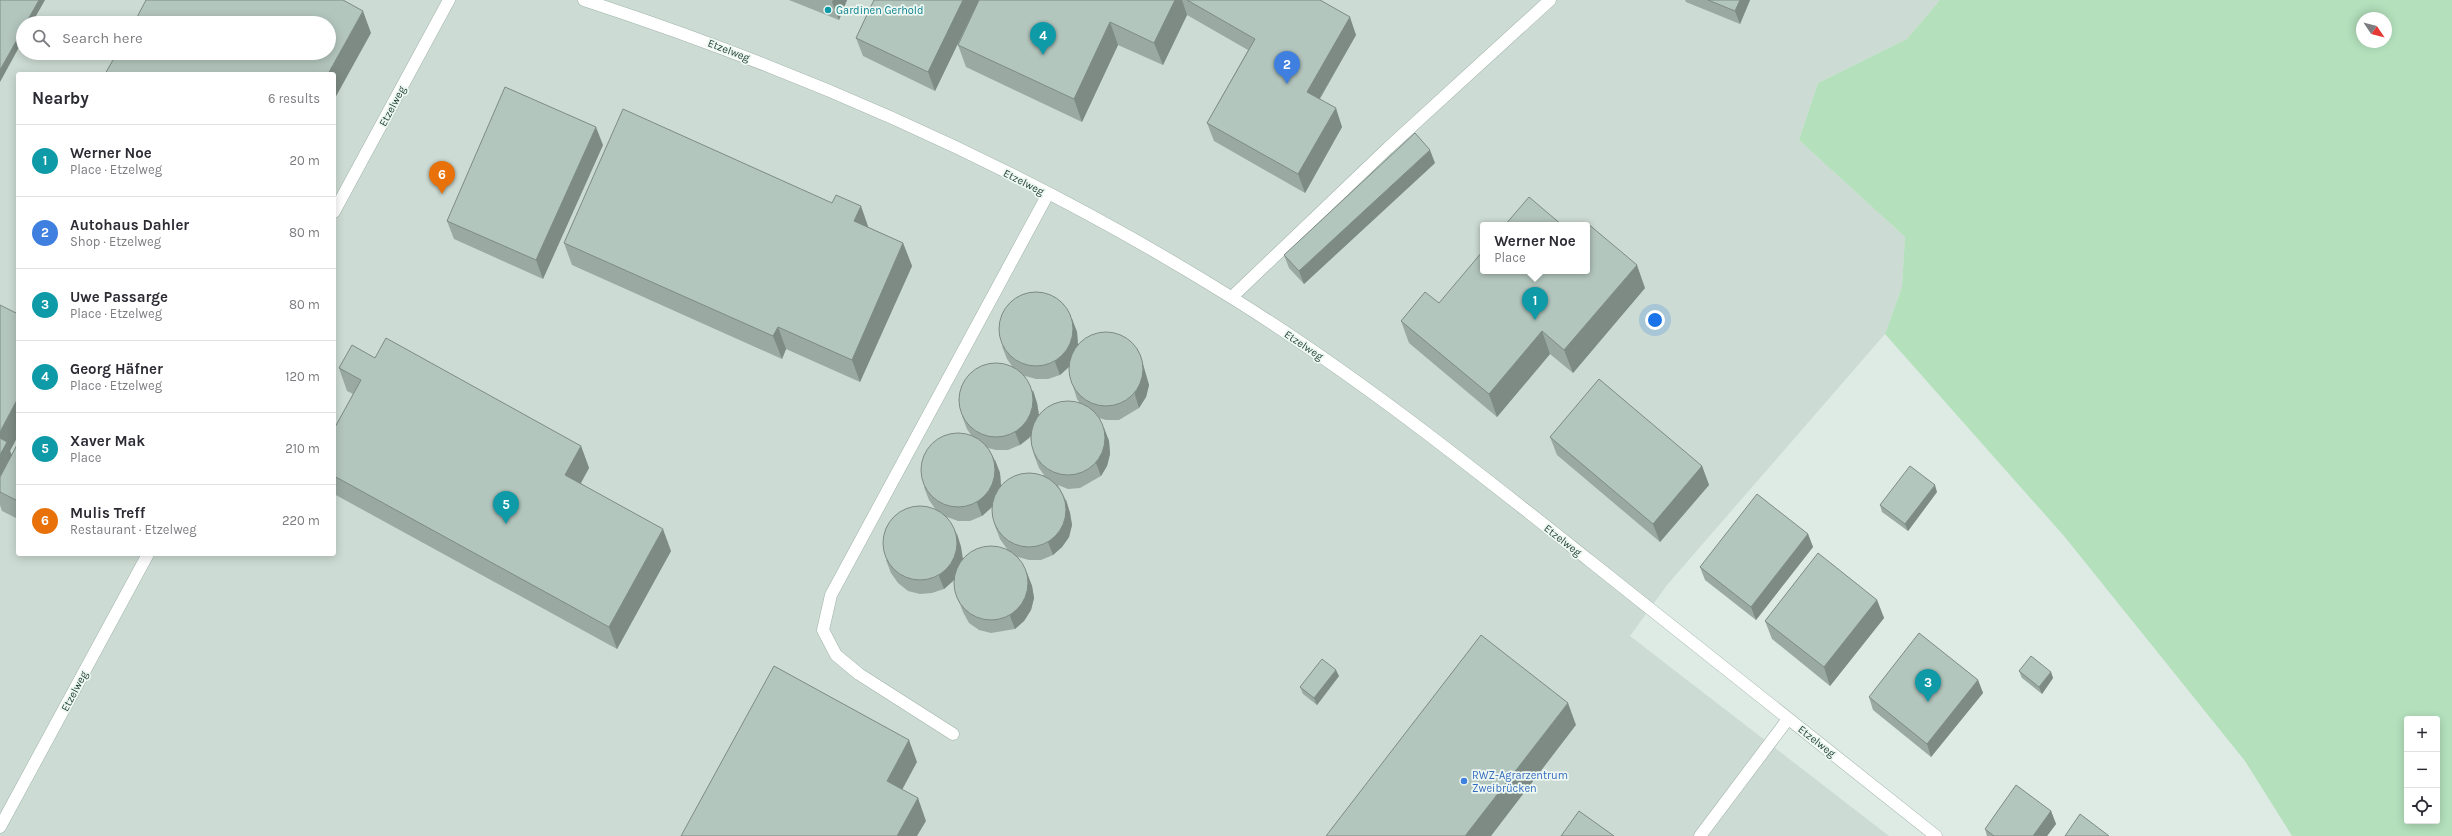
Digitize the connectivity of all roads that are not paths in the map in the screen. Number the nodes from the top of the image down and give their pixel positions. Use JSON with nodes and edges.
{"nodes":[{"id":1,"x":449,"y":0,"type":"edge"},
{"id":2,"x":584,"y":0,"type":"edge"},
{"id":3,"x":1550,"y":0,"type":"edge"},
{"id":4,"x":1048,"y":194,"type":"junction"},
{"id":5,"x":336,"y":208,"type":"edge"},
{"id":6,"x":1232,"y":298,"type":"junction"},
{"id":7,"x":147,"y":556,"type":"edge"},
{"id":8,"x":1788,"y":718,"type":"junction"},
{"id":9,"x":953,"y":734,"type":"dead end"},
{"id":10,"x":0,"y":828,"type":"edge"},
{"id":11,"x":1700,"y":836,"type":"edge"},
{"id":12,"x":1936,"y":836,"type":"edge"}],
"edges":[{"from":1,"to":5,"type":"street","name":"Etzelweg"},
{"from":2,"to":4,"type":"street","name":"Etzelweg"},
{"from":3,"to":6,"type":"street"},
{"from":4,"to":6,"type":"street","name":"Etzelweg"},
{"from":4,"to":9,"type":"street"},
{"from":6,"to":8,"type":"street","name":"Etzelweg"},
{"from":7,"to":10,"type":"street","name":"Etzelweg"},
{"from":8,"to":11,"type":"street"},
{"from":8,"to":12,"type":"street","name":"Etzelweg"}]}
